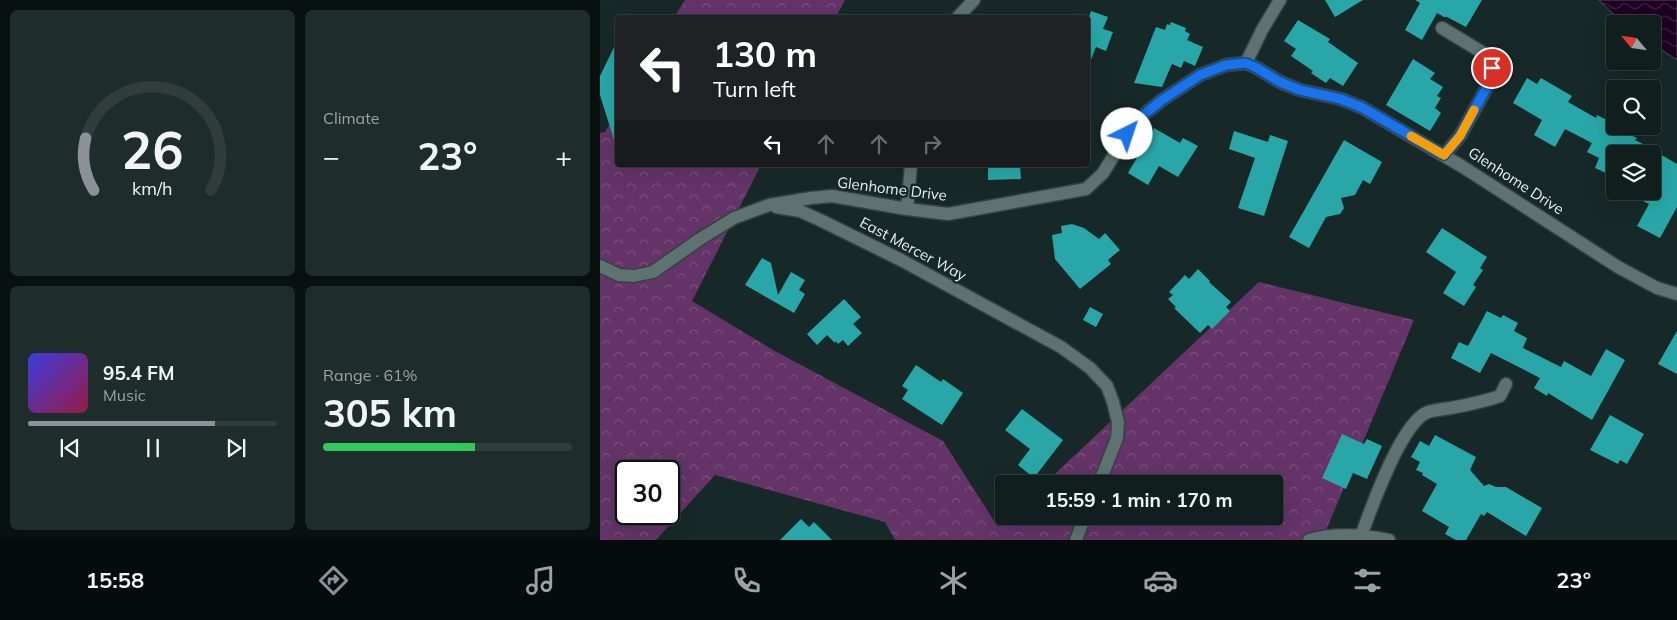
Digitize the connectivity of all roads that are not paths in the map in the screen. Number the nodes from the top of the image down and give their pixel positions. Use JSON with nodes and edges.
{"nodes":[{"id":1,"x":974,"y":0,"type":"edge"},
{"id":2,"x":1280,"y":0,"type":"edge"},
{"id":3,"x":960,"y":15,"type":"edge"},
{"id":4,"x":1442,"y":28,"type":"dead end"},
{"id":5,"x":1246,"y":63,"type":"junction"},
{"id":6,"x":1444,"y":155,"type":"junction"},
{"id":7,"x":910,"y":167,"type":"edge"},
{"id":8,"x":769,"y":205,"type":"junction"},
{"id":9,"x":907,"y":210,"type":"junction"},
{"id":10,"x":600,"y":266,"type":"edge"},
{"id":11,"x":1677,"y":294,"type":"edge"},
{"id":12,"x":1506,"y":384,"type":"dead end"},
{"id":13,"x":1103,"y":475,"type":"edge"},
{"id":14,"x":1082,"y":525,"type":"edge"},
{"id":15,"x":1361,"y":536,"type":"junction"},
{"id":16,"x":1076,"y":540,"type":"edge"},
{"id":17,"x":1309,"y":540,"type":"edge"},
{"id":18,"x":1390,"y":540,"type":"edge"}],
"edges":[{"from":1,"to":3,"type":"street"},
{"from":2,"to":5,"type":"street"},
{"from":4,"to":6,"type":"street"},
{"from":5,"to":6,"type":"street","name":"Glenhome Drive"},
{"from":5,"to":9,"type":"street","name":"Glenhome Drive"},
{"from":6,"to":11,"type":"street","name":"Glenhome Drive"},
{"from":7,"to":9,"type":"street"},
{"from":8,"to":9,"type":"street","name":"Glenhome Drive"},
{"from":8,"to":10,"type":"street"},
{"from":8,"to":13,"type":"street","name":"East Mercer Way"},
{"from":12,"to":15,"type":"street"},
{"from":14,"to":16,"type":"street"},
{"from":15,"to":17,"type":"street"},
{"from":15,"to":18,"type":"street"}]}
